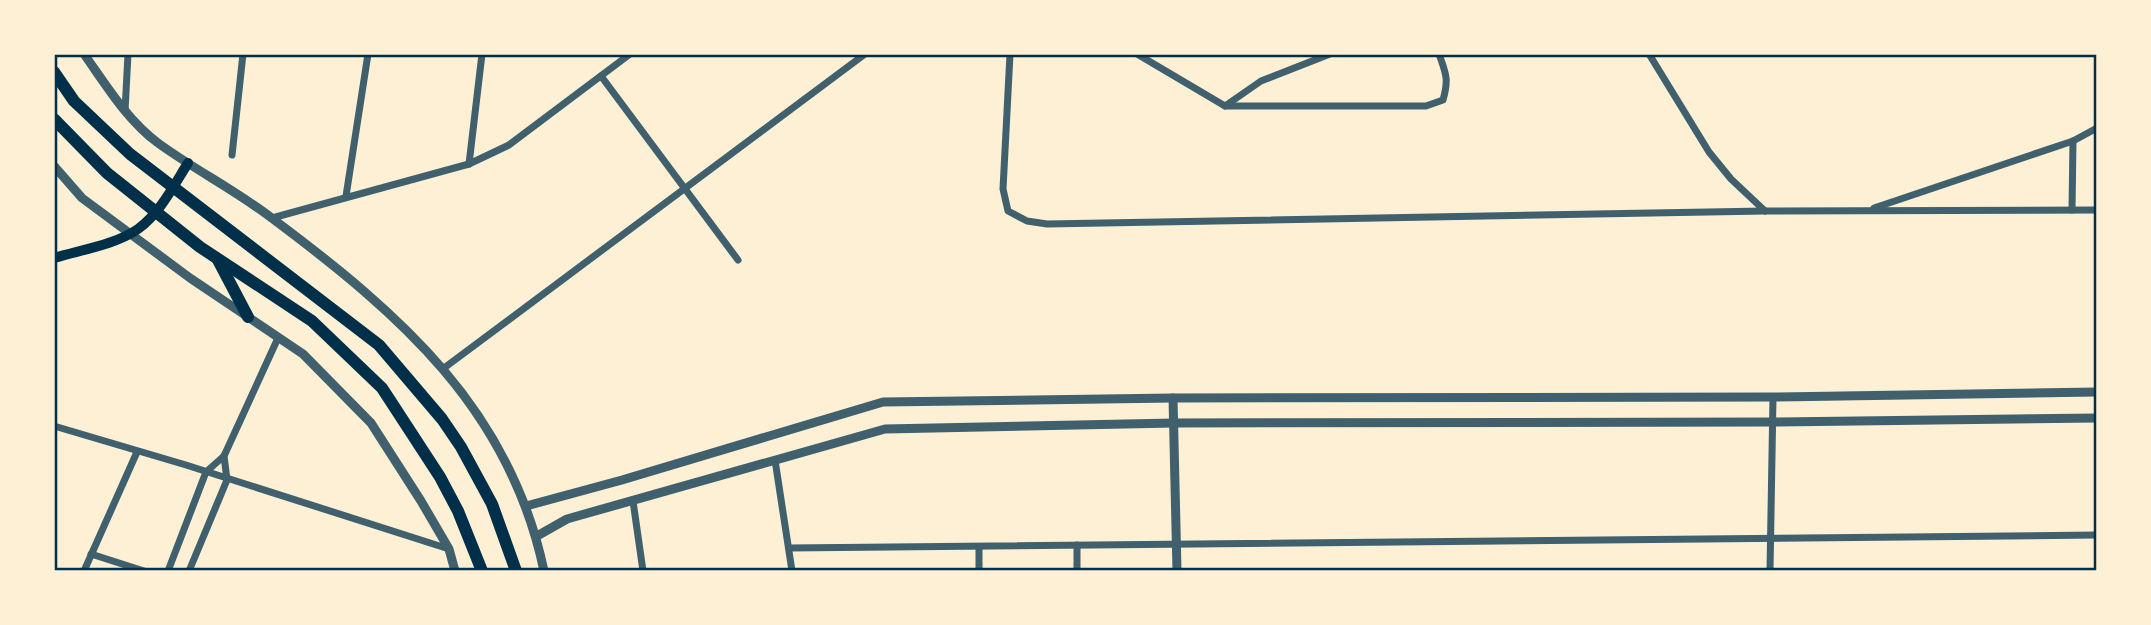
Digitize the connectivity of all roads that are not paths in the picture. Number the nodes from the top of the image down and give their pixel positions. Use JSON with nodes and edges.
{"nodes":[{"id":1,"x":84,"y":54,"type":"edge"},
{"id":2,"x":128,"y":54,"type":"edge"},
{"id":3,"x":243,"y":54,"type":"edge"},
{"id":4,"x":368,"y":54,"type":"edge"},
{"id":5,"x":482,"y":54,"type":"edge"},
{"id":6,"x":630,"y":54,"type":"edge"},
{"id":7,"x":865,"y":54,"type":"edge"},
{"id":8,"x":1010,"y":54,"type":"edge"},
{"id":9,"x":1137,"y":54,"type":"edge"},
{"id":10,"x":1330,"y":54,"type":"edge"},
{"id":11,"x":1439,"y":54,"type":"edge"},
{"id":12,"x":1649,"y":54,"type":"edge"},
{"id":13,"x":54,"y":72,"type":"edge"},
{"id":14,"x":601,"y":76,"type":"junction"},
{"id":15,"x":1225,"y":106,"type":"junction"},
{"id":16,"x":125,"y":111,"type":"junction"},
{"id":17,"x":54,"y":119,"type":"edge"},
{"id":18,"x":2097,"y":128,"type":"edge"},
{"id":19,"x":2073,"y":141,"type":"junction"},
{"id":20,"x":232,"y":155,"type":"dead end"},
{"id":21,"x":188,"y":163,"type":"junction"},
{"id":22,"x":469,"y":164,"type":"junction"},
{"id":23,"x":54,"y":166,"type":"edge"},
{"id":24,"x":683,"y":188,"type":"junction"},
{"id":25,"x":346,"y":196,"type":"junction"},
{"id":26,"x":2072,"y":210,"type":"junction"},
{"id":27,"x":2097,"y":210,"type":"edge"},
{"id":28,"x":1765,"y":211,"type":"junction"},
{"id":29,"x":1867,"y":211,"type":"junction"},
{"id":30,"x":272,"y":218,"type":"junction"},
{"id":31,"x":216,"y":257,"type":"junction"},
{"id":32,"x":54,"y":258,"type":"edge"},
{"id":33,"x":737,"y":260,"type":"dead end"},
{"id":34,"x":248,"y":317,"type":"junction"},
{"id":35,"x":278,"y":338,"type":"junction"},
{"id":36,"x":444,"y":368,"type":"junction"},
{"id":37,"x":2097,"y":392,"type":"edge"},
{"id":38,"x":1773,"y":397,"type":"junction"},
{"id":39,"x":1173,"y":398,"type":"junction"},
{"id":40,"x":2097,"y":418,"type":"edge"},
{"id":41,"x":1773,"y":422,"type":"junction"},
{"id":42,"x":1174,"y":423,"type":"junction"},
{"id":43,"x":54,"y":426,"type":"edge"},
{"id":44,"x":137,"y":452,"type":"junction"},
{"id":45,"x":224,"y":456,"type":"junction"},
{"id":46,"x":775,"y":460,"type":"junction"},
{"id":47,"x":206,"y":472,"type":"junction"},
{"id":48,"x":227,"y":480,"type":"junction"},
{"id":49,"x":633,"y":501,"type":"junction"},
{"id":50,"x":526,"y":506,"type":"junction"},
{"id":51,"x":2097,"y":535,"type":"edge"},
{"id":52,"x":537,"y":536,"type":"junction"},
{"id":53,"x":1770,"y":538,"type":"junction"},
{"id":54,"x":1077,"y":545,"type":"junction"},
{"id":55,"x":1177,"y":545,"type":"junction"},
{"id":56,"x":979,"y":547,"type":"junction"},
{"id":57,"x":789,"y":548,"type":"junction"},
{"id":58,"x":449,"y":550,"type":"junction"},
{"id":59,"x":91,"y":554,"type":"junction"},
{"id":60,"x":84,"y":571,"type":"edge"},
{"id":61,"x":144,"y":571,"type":"edge"},
{"id":62,"x":168,"y":571,"type":"edge"},
{"id":63,"x":189,"y":571,"type":"edge"},
{"id":64,"x":454,"y":571,"type":"edge"},
{"id":65,"x":482,"y":571,"type":"edge"},
{"id":66,"x":516,"y":571,"type":"edge"},
{"id":67,"x":544,"y":571,"type":"edge"},
{"id":68,"x":643,"y":571,"type":"edge"},
{"id":69,"x":792,"y":571,"type":"edge"},
{"id":70,"x":979,"y":571,"type":"edge"},
{"id":71,"x":1077,"y":571,"type":"edge"},
{"id":72,"x":1177,"y":571,"type":"edge"},
{"id":73,"x":1770,"y":571,"type":"edge"}],
"edges":[{"from":1,"to":16,"type":"street"},
{"from":2,"to":16,"type":"street"},
{"from":3,"to":20,"type":"street"},
{"from":4,"to":25,"type":"street"},
{"from":5,"to":22,"type":"street"},
{"from":6,"to":14,"type":"street"},
{"from":7,"to":24,"type":"street"},
{"from":8,"to":28,"type":"street"},
{"from":9,"to":15,"type":"street"},
{"from":10,"to":15,"type":"street"},
{"from":11,"to":15,"type":"street"},
{"from":12,"to":28,"type":"street"},
{"from":13,"to":66,"type":"main road"},
{"from":14,"to":22,"type":"street"},
{"from":14,"to":24,"type":"street"},
{"from":16,"to":21,"type":"street"},
{"from":17,"to":31,"type":"main road"},
{"from":18,"to":19,"type":"street"},
{"from":19,"to":26,"type":"street"},
{"from":19,"to":29,"type":"street"},
{"from":21,"to":30,"type":"street"},
{"from":21,"to":32,"type":"main road"},
{"from":22,"to":25,"type":"street"},
{"from":23,"to":34,"type":"street"},
{"from":24,"to":33,"type":"street"},
{"from":24,"to":36,"type":"street"},
{"from":25,"to":30,"type":"street"},
{"from":26,"to":27,"type":"street"},
{"from":26,"to":29,"type":"street"},
{"from":28,"to":29,"type":"street"},
{"from":30,"to":36,"type":"street"},
{"from":31,"to":34,"type":"main road"},
{"from":31,"to":65,"type":"main road"},
{"from":34,"to":35,"type":"street"},
{"from":35,"to":45,"type":"street"},
{"from":35,"to":58,"type":"street"},
{"from":36,"to":50,"type":"street"},
{"from":37,"to":38,"type":"street"},
{"from":38,"to":39,"type":"street"},
{"from":38,"to":41,"type":"street"},
{"from":39,"to":42,"type":"street"},
{"from":39,"to":50,"type":"street"},
{"from":40,"to":41,"type":"street"},
{"from":41,"to":42,"type":"street"},
{"from":41,"to":53,"type":"street"},
{"from":42,"to":46,"type":"street"},
{"from":42,"to":55,"type":"street"},
{"from":43,"to":44,"type":"street"},
{"from":44,"to":47,"type":"street"},
{"from":44,"to":59,"type":"street"},
{"from":45,"to":47,"type":"street"},
{"from":45,"to":48,"type":"street"},
{"from":46,"to":49,"type":"street"},
{"from":46,"to":57,"type":"street"},
{"from":47,"to":48,"type":"street"},
{"from":47,"to":62,"type":"street"},
{"from":48,"to":58,"type":"street"},
{"from":48,"to":63,"type":"street"},
{"from":49,"to":52,"type":"street"},
{"from":49,"to":68,"type":"street"},
{"from":50,"to":52,"type":"street"},
{"from":51,"to":53,"type":"street"},
{"from":52,"to":67,"type":"street"},
{"from":53,"to":55,"type":"street"},
{"from":53,"to":73,"type":"street"},
{"from":54,"to":55,"type":"street"},
{"from":54,"to":56,"type":"street"},
{"from":54,"to":71,"type":"street"},
{"from":55,"to":72,"type":"street"},
{"from":56,"to":57,"type":"street"},
{"from":56,"to":70,"type":"street"},
{"from":57,"to":69,"type":"street"},
{"from":58,"to":64,"type":"street"},
{"from":59,"to":60,"type":"street"},
{"from":59,"to":61,"type":"street"}]}
